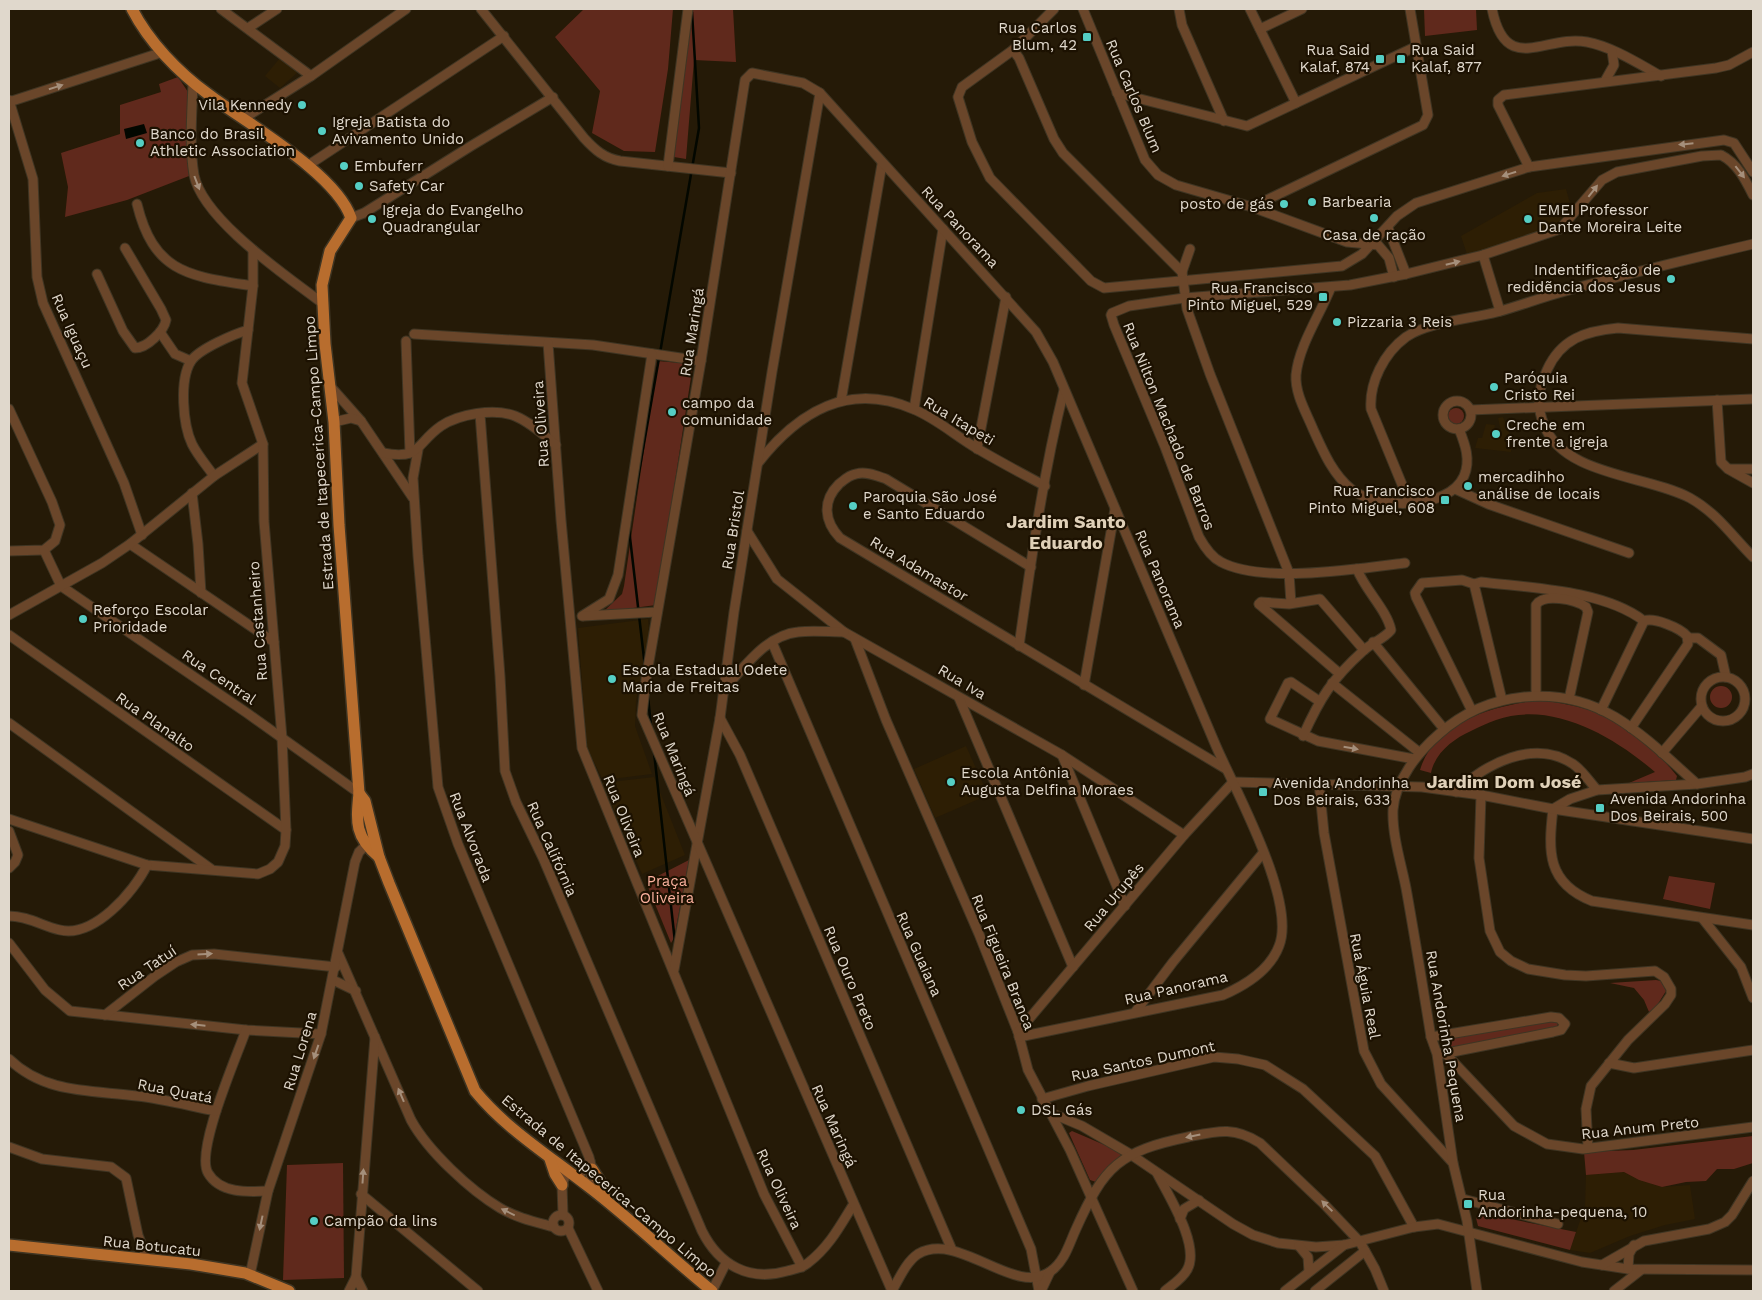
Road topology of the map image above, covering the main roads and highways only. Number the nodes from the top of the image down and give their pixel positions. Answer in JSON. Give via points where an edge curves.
{"nodes":[{"id":1,"x":132,"y":9,"type":"edge"},
{"id":2,"x":359,"y":793,"type":"junction"},
{"id":3,"x":379,"y":857,"type":"junction"},
{"id":4,"x":550,"y":1160,"type":"junction"},
{"id":5,"x":591,"y":1165,"type":"road end"},
{"id":6,"x":562,"y":1188,"type":"road end"},
{"id":7,"x":605,"y":1199,"type":"junction"},
{"id":8,"x":9,"y":1245,"type":"edge"},
{"id":9,"x":289,"y":1291,"type":"edge"},
{"id":10,"x":712,"y":1291,"type":"edge"}],
"edges":[{"from":1,"to":2,"type":"main road","name":"Estrada de Itapecerica-Campo Limpo","via":[[163,52],[193,82],[308,166],[339,196],[351,218],[330,251],[325,266],[322,304],[334,422]]},
{"from":2,"to":3,"type":"main road","name":"Estrada de Itapecerica-Campo Limpo","via":[[365,802]]},
{"from":2,"to":3,"type":"main road","name":"Estrada de Itapecerica-Campo Limpo","via":[[358,827],[364,845]]},
{"from":3,"to":4,"type":"main road","name":"Estrada de Itapecerica-Campo Limpo","via":[[476,1091]]},
{"from":4,"to":6,"type":"main road"},
{"from":4,"to":7,"type":"main road","name":"Estrada de Itapecerica-Campo Limpo"},
{"from":5,"to":7,"type":"main road","via":[[602,1185]]},
{"from":7,"to":10,"type":"main road","name":"Estrada de Itapecerica-Campo Limpo"},
{"from":8,"to":9,"type":"main road","name":"Rua Botucatu","via":[[191,1264],[250,1275]]}]}
